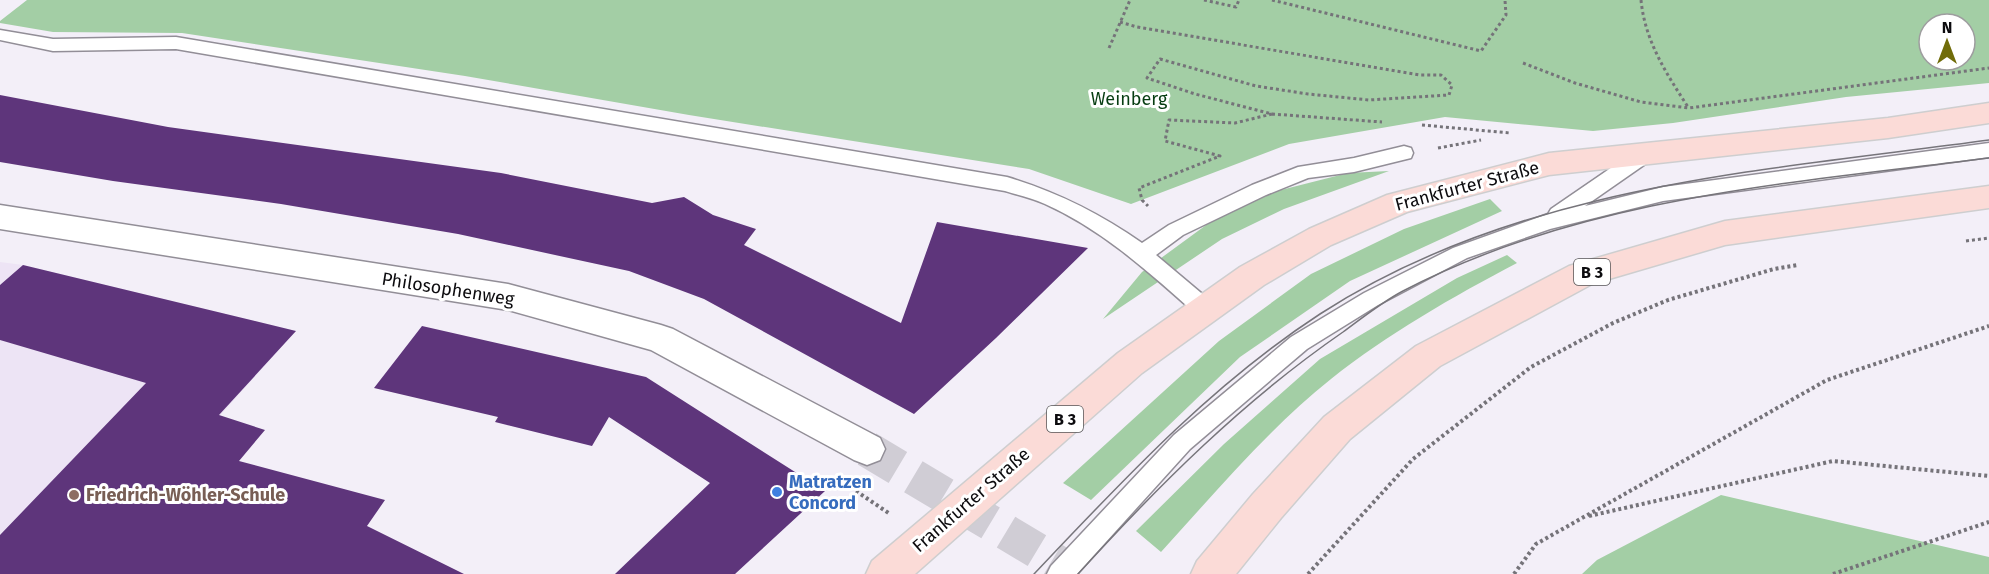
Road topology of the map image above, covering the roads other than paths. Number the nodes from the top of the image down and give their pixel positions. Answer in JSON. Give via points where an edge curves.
{"nodes":[{"id":1,"x":0,"y":35,"type":"edge"},
{"id":2,"x":1989,"y":113,"type":"edge"},
{"id":3,"x":1989,"y":150,"type":"edge"},
{"id":4,"x":1404,"y":153,"type":"road end"},
{"id":5,"x":1647,"y":153,"type":"junction"},
{"id":6,"x":1989,"y":197,"type":"edge"},
{"id":7,"x":0,"y":217,"type":"edge"},
{"id":8,"x":1547,"y":222,"type":"junction"},
{"id":9,"x":1142,"y":254,"type":"junction"},
{"id":10,"x":1205,"y":309,"type":"junction"},
{"id":11,"x":867,"y":449,"type":"tunnel mouth"},
{"id":12,"x":886,"y":574,"type":"edge"},
{"id":13,"x":1060,"y":574,"type":"edge"},
{"id":14,"x":1211,"y":574,"type":"edge"}],
"edges":[{"from":1,"to":9,"type":"lane","via":[[53,45],[176,43],[1007,184],[1052,199]]},
{"from":2,"to":5,"type":"main road","name":"Frankfurter Straße","number":"B 3","via":[[1888,128]]},
{"from":3,"to":8,"type":"lane","via":[[1663,194]]},
{"from":4,"to":9,"type":"lane","via":[[1305,172],[1268,186],[1176,230]]},
{"from":5,"to":8,"type":"lane"},
{"from":5,"to":10,"type":"main road","name":"Frankfurter Straße","number":"B 3","via":[[1549,164],[1398,202],[1320,237],[1252,276]]},
{"from":6,"to":14,"type":"main road","number":"B 3","via":[[1725,233],[1581,275],[1428,356],[1337,428]]},
{"from":7,"to":11,"type":"street","name":"Philosophenweg","via":[[508,297],[661,339]]},
{"from":8,"to":13,"type":"lane","via":[[1460,253],[1371,299],[1299,343],[1182,442]]},
{"from":9,"to":10,"type":"lane"},
{"from":10,"to":12,"type":"main road","name":"Frankfurter Straße","number":"B 3","via":[[1130,363]]}]}
